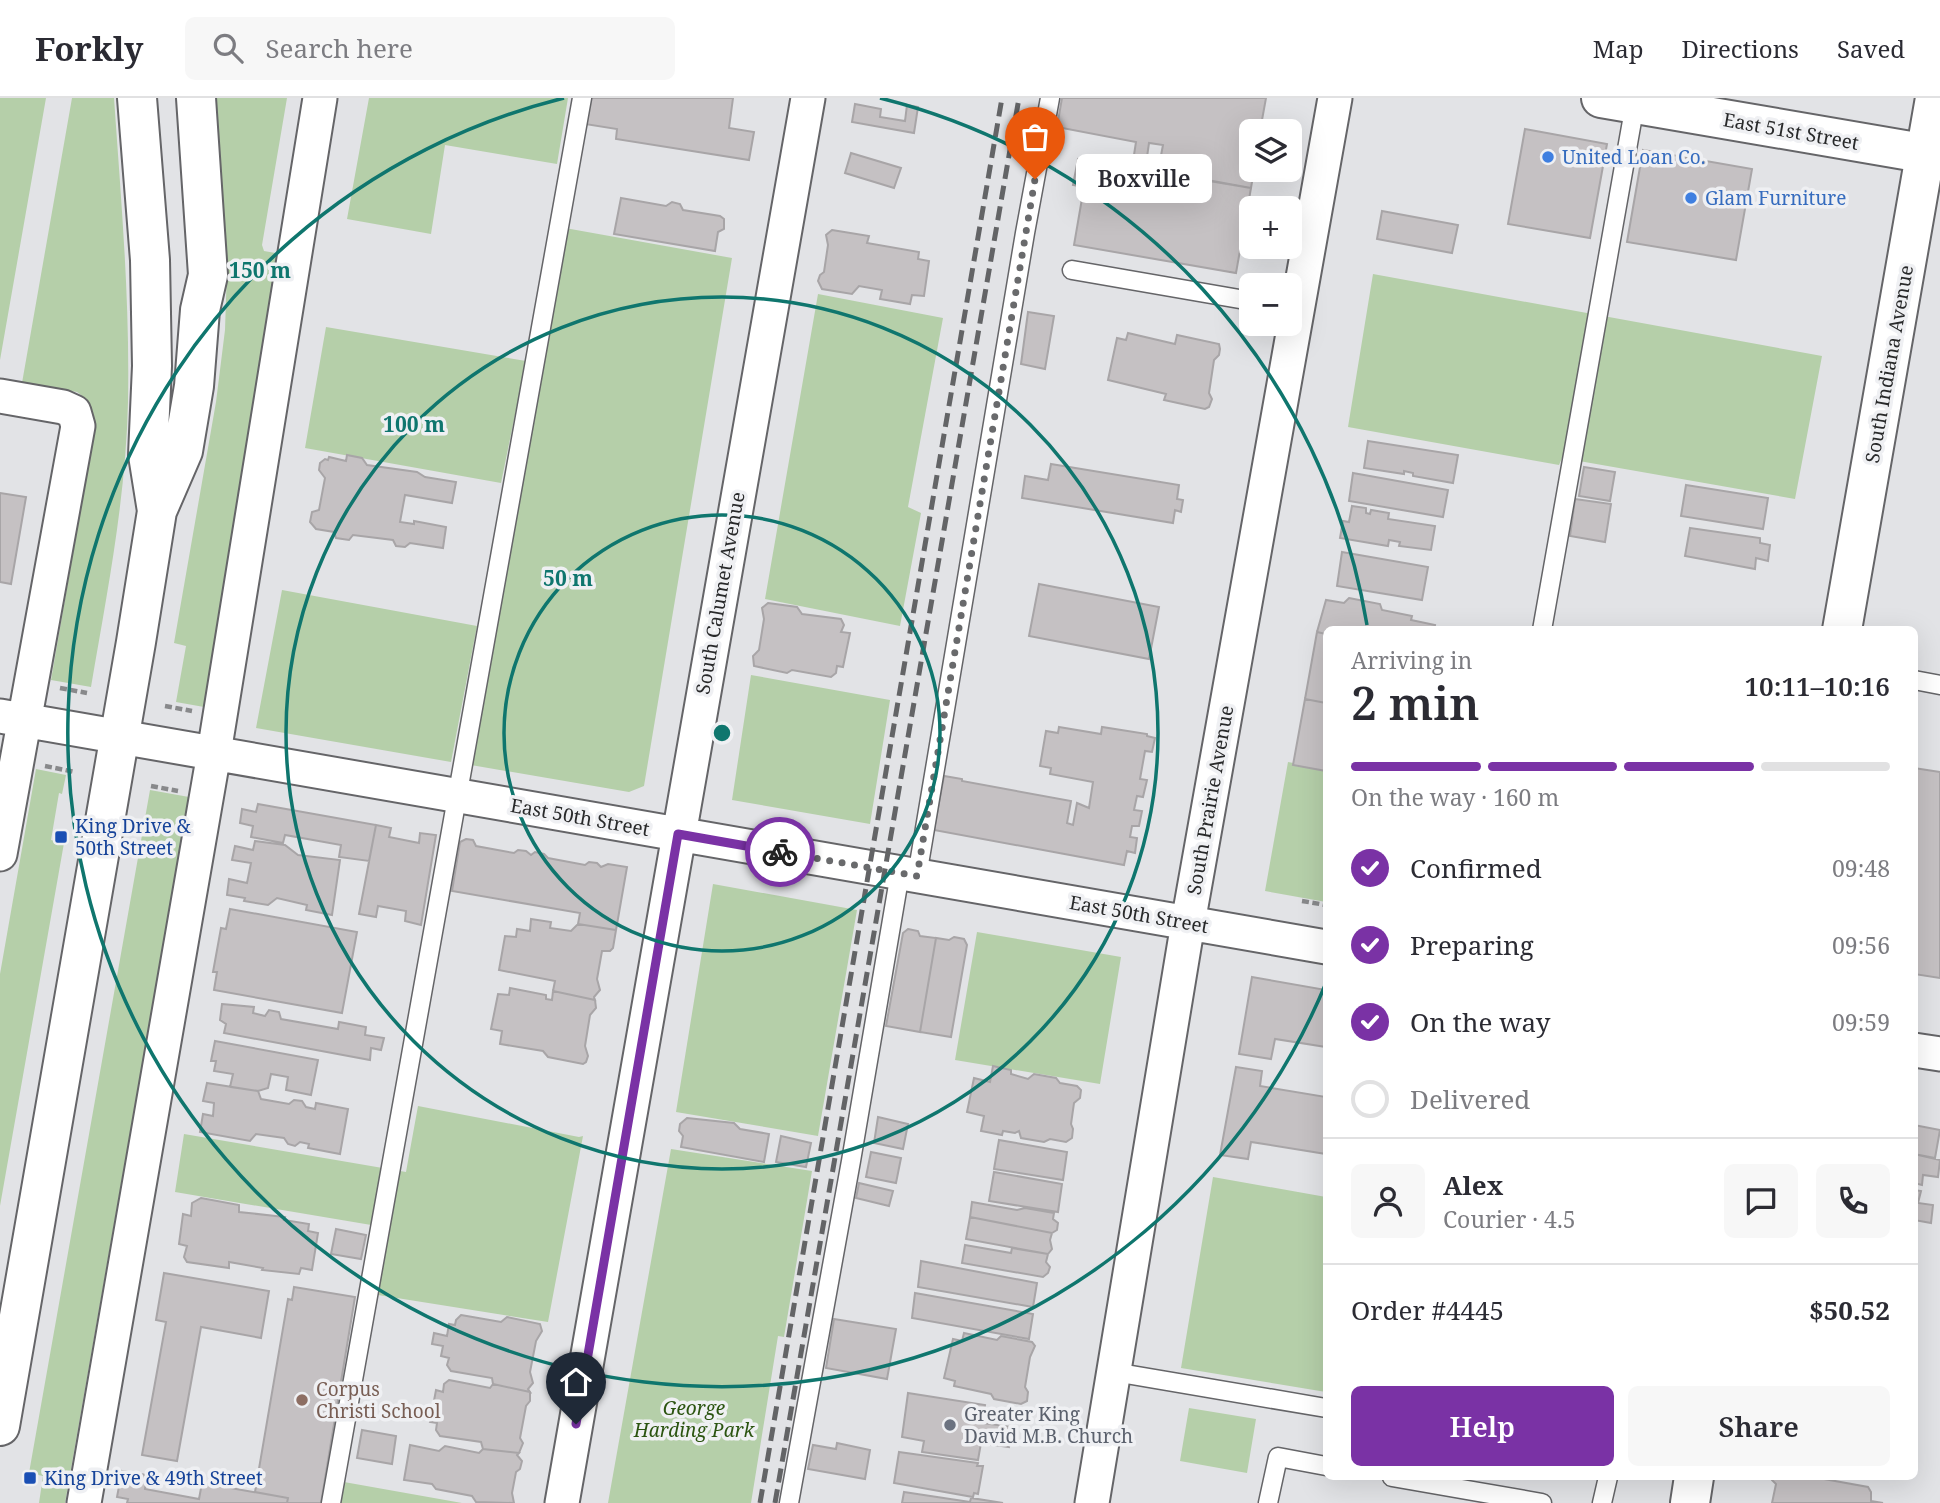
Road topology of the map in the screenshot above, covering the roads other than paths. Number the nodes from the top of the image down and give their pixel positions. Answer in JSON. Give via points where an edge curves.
{"nodes":[{"id":1,"x":137,"y":98,"type":"edge"},
{"id":2,"x":169,"y":98,"type":"edge"},
{"id":3,"x":196,"y":98,"type":"edge"},
{"id":4,"x":320,"y":98,"type":"edge"},
{"id":5,"x":582,"y":98,"type":"edge"},
{"id":6,"x":808,"y":98,"type":"edge"},
{"id":7,"x":1050,"y":98,"type":"edge"},
{"id":8,"x":1335,"y":98,"type":"edge"},
{"id":9,"x":1935,"y":98,"type":"edge"},
{"id":10,"x":1641,"y":102,"type":"edge"},
{"id":11,"x":1933,"y":155,"type":"edge"},
{"id":12,"x":1072,"y":270,"type":"dead end"},
{"id":13,"x":1301,"y":273,"type":"edge"},
{"id":14,"x":1239,"y":298,"type":"edge"},
{"id":15,"x":200,"y":310,"type":"junction"},
{"id":16,"x":1289,"y":336,"type":"edge"},
{"id":17,"x":0,"y":396,"type":"edge"},
{"id":18,"x":157,"y":511,"type":"junction"},
{"id":19,"x":1543,"y":626,"type":"edge"},
{"id":20,"x":1843,"y":626,"type":"edge"},
{"id":21,"x":1918,"y":681,"type":"edge"},
{"id":22,"x":1940,"y":685,"type":"edge"},
{"id":23,"x":12,"y":718,"type":"edge"},
{"id":24,"x":120,"y":737,"type":"junction"},
{"id":25,"x":214,"y":753,"type":"junction"},
{"id":26,"x":457,"y":795,"type":"junction"},
{"id":27,"x":678,"y":834,"type":"junction"},
{"id":28,"x":0,"y":854,"type":"edge"},
{"id":29,"x":909,"y":874,"type":"junction"},
{"id":30,"x":1188,"y":923,"type":"junction"},
{"id":31,"x":1323,"y":946,"type":"edge"},
{"id":32,"x":1918,"y":1051,"type":"edge"},
{"id":33,"x":1940,"y":1054,"type":"edge"},
{"id":34,"x":1114,"y":1372,"type":"junction"},
{"id":35,"x":1323,"y":1407,"type":"edge"},
{"id":36,"x":0,"y":1426,"type":"edge"},
{"id":37,"x":1323,"y":1465,"type":"edge"},
{"id":38,"x":1409,"y":1480,"type":"edge"},
{"id":39,"x":1607,"y":1480,"type":"edge"},
{"id":40,"x":1694,"y":1480,"type":"edge"},
{"id":41,"x":84,"y":1503,"type":"edge"},
{"id":42,"x":331,"y":1503,"type":"edge"},
{"id":43,"x":562,"y":1503,"type":"edge"},
{"id":44,"x":789,"y":1503,"type":"edge"},
{"id":45,"x":1093,"y":1503,"type":"edge"},
{"id":46,"x":1268,"y":1503,"type":"edge"},
{"id":47,"x":1542,"y":1503,"type":"edge"},
{"id":48,"x":1602,"y":1503,"type":"edge"},
{"id":49,"x":1690,"y":1503,"type":"edge"}],
"edges":[{"from":1,"to":18,"type":"street","via":[[149,247],[152,366],[148,455]]},
{"from":2,"to":15,"type":"street","via":[[191,287]]},
{"from":3,"to":15,"type":"street","via":[[208,275]]},
{"from":4,"to":25,"type":"street"},
{"from":5,"to":26,"type":"lane"},
{"from":6,"to":27,"type":"street","name":"South Calumet Avenue"},
{"from":7,"to":29,"type":"lane"},
{"from":8,"to":13,"type":"street","name":"South Prairie Avenue"},
{"from":9,"to":11,"type":"street","name":"South Indiana Avenue"},
{"from":10,"to":11,"type":"street","name":"East 51st Street"},
{"from":10,"to":19,"type":"lane"},
{"from":11,"to":20,"type":"street","name":"South Indiana Avenue"},
{"from":12,"to":14,"type":"lane"},
{"from":15,"to":18,"type":"street","via":[[183,451]]},
{"from":16,"to":30,"type":"street","name":"South Prairie Avenue"},
{"from":17,"to":23,"type":"street","via":[[62,407],[74,412],[78,426]]},
{"from":18,"to":24,"type":"street"},
{"from":21,"to":22,"type":"lane"},
{"from":23,"to":24,"type":"street","name":"East 50th Street"},
{"from":23,"to":28,"type":"street"},
{"from":24,"to":25,"type":"street","name":"East 50th Street"},
{"from":24,"to":36,"type":"street"},
{"from":25,"to":26,"type":"street","name":"East 50th Street"},
{"from":25,"to":41,"type":"street"},
{"from":26,"to":27,"type":"street","name":"East 50th Street"},
{"from":26,"to":42,"type":"lane"},
{"from":27,"to":29,"type":"street","name":"East 50th Street"},
{"from":27,"to":43,"type":"street","name":"South Calumet Avenue"},
{"from":29,"to":30,"type":"street","name":"East 50th Street"},
{"from":29,"to":44,"type":"lane"},
{"from":30,"to":31,"type":"street","name":"East 50th Street"},
{"from":30,"to":34,"type":"street","name":"South Prairie Avenue"},
{"from":32,"to":33,"type":"street"},
{"from":34,"to":35,"type":"lane"},
{"from":34,"to":45,"type":"street","name":"South Prairie Avenue"},
{"from":37,"to":46,"type":"lane","via":[[1278,1457]]},
{"from":38,"to":47,"type":"lane"},
{"from":39,"to":48,"type":"lane"},
{"from":40,"to":49,"type":"street"}]}
